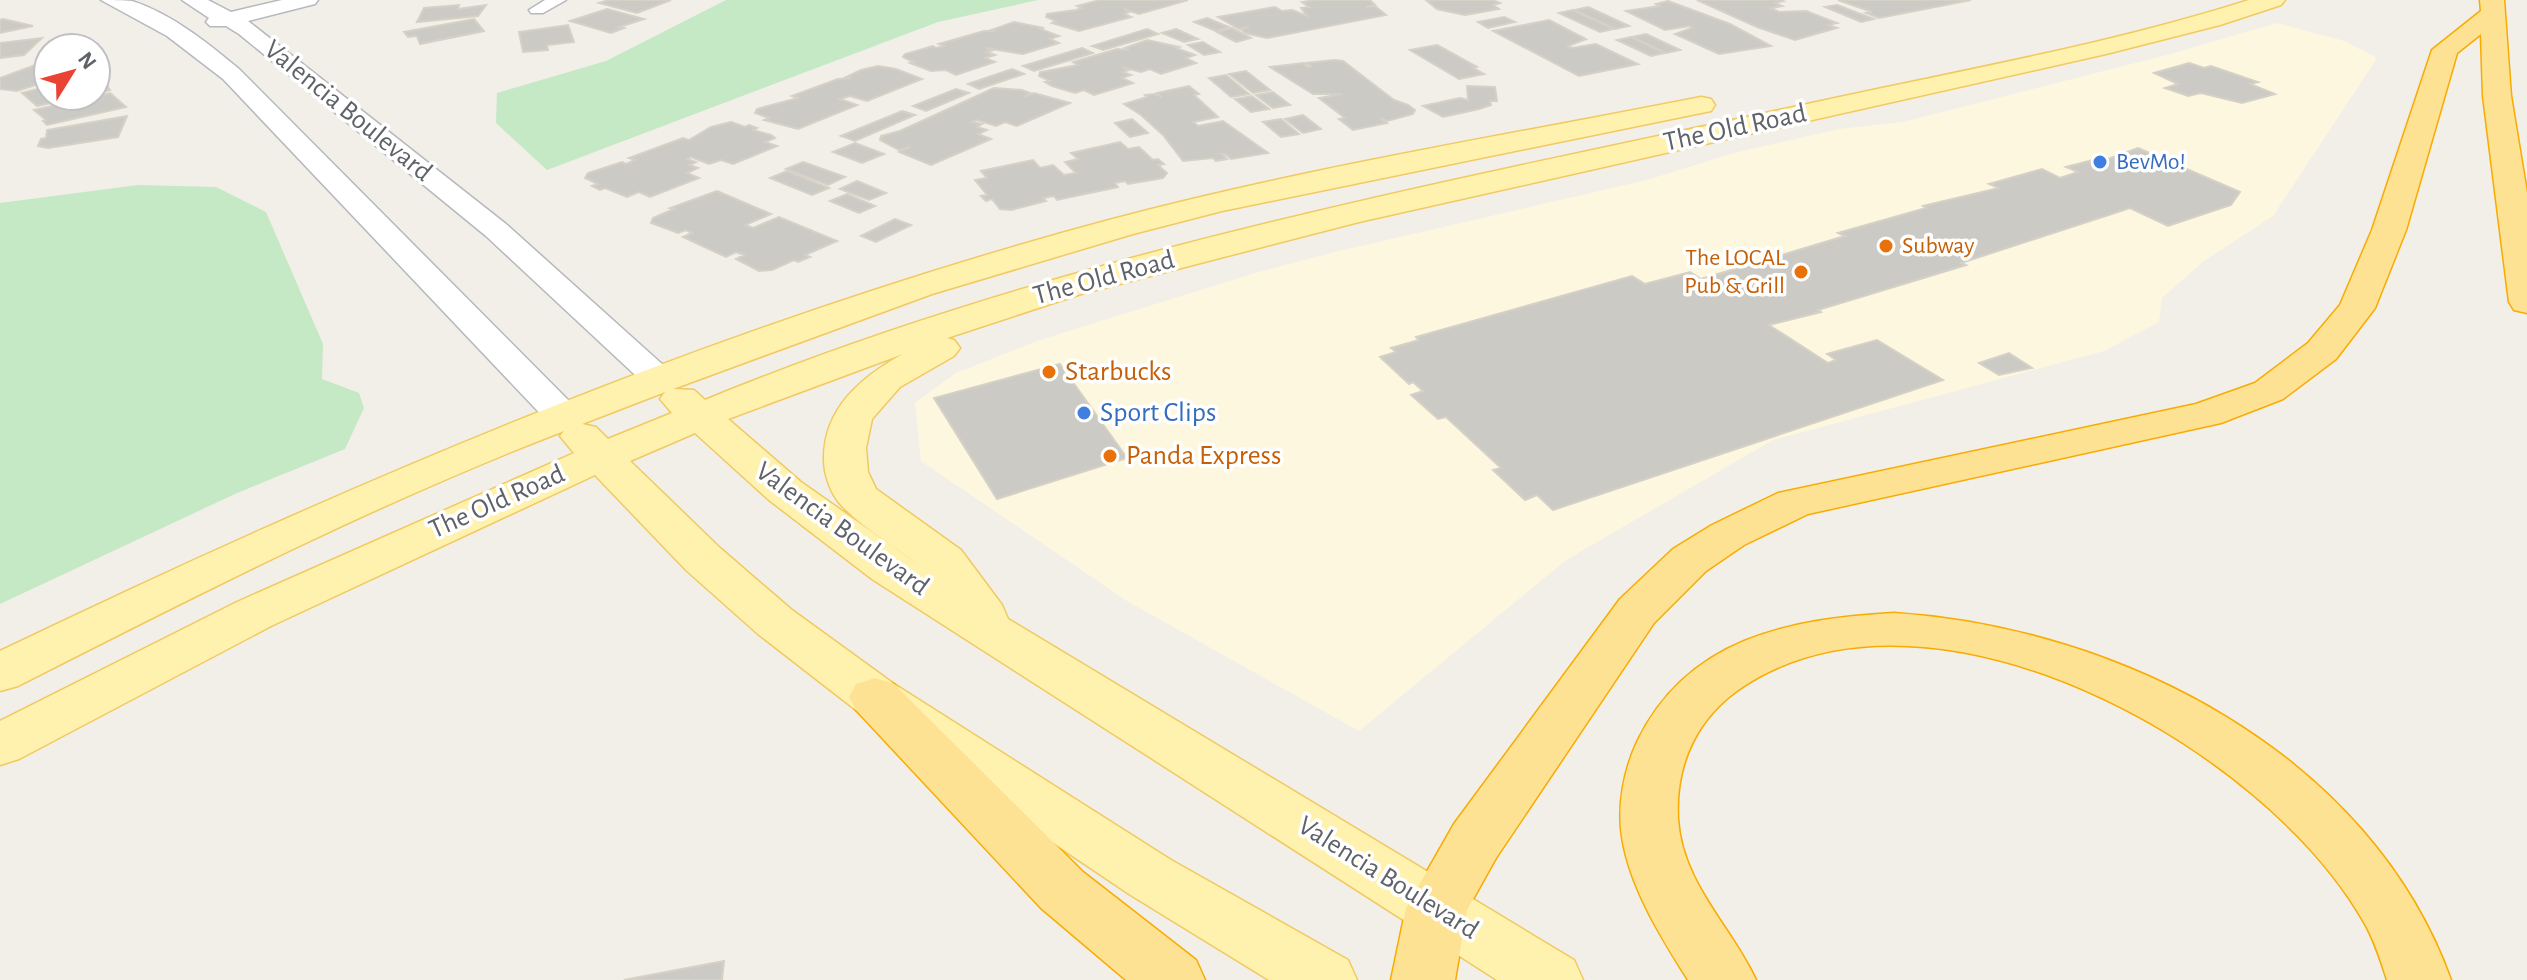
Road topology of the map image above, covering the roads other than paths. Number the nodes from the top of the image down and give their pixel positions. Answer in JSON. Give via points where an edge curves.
{"nodes":[{"id":1,"x":111,"y":0,"type":"edge"},
{"id":2,"x":192,"y":0,"type":"edge"},
{"id":3,"x":308,"y":0,"type":"edge"},
{"id":4,"x":558,"y":0,"type":"edge"},
{"id":5,"x":2190,"y":0,"type":"edge"},
{"id":6,"x":2273,"y":0,"type":"edge"},
{"id":7,"x":2491,"y":8,"type":"edge"},
{"id":8,"x":537,"y":10,"type":"dead end"},
{"id":9,"x":230,"y":19,"type":"junction"},
{"id":10,"x":175,"y":31,"type":"junction"},
{"id":11,"x":2050,"y":33,"type":"dead end"},
{"id":12,"x":1730,"y":99,"type":"dead end"},
{"id":13,"x":1153,"y":266,"type":"junction"},
{"id":14,"x":2527,"y":302,"type":"edge"},
{"id":15,"x":660,"y":380,"type":"junction"},
{"id":16,"x":698,"y":416,"type":"junction"},
{"id":17,"x":564,"y":417,"type":"junction"},
{"id":18,"x":600,"y":456,"type":"junction"},
{"id":19,"x":998,"y":635,"type":"junction"},
{"id":20,"x":0,"y":673,"type":"edge"},
{"id":21,"x":875,"y":697,"type":"junction"},
{"id":22,"x":0,"y":745,"type":"edge"},
{"id":23,"x":1437,"y":908,"type":"junction"},
{"id":24,"x":1173,"y":980,"type":"edge"},
{"id":25,"x":1325,"y":980,"type":"edge"},
{"id":26,"x":1423,"y":980,"type":"edge"},
{"id":27,"x":1551,"y":980,"type":"edge"},
{"id":28,"x":1724,"y":980,"type":"edge"},
{"id":29,"x":2419,"y":980,"type":"edge"}],
"edges":[{"from":1,"to":10,"type":"street","name":"Valencia Boulevard"},
{"from":2,"to":9,"type":"street","name":"Valencia Boulevard"},
{"from":3,"to":9,"type":"street"},
{"from":4,"to":8,"type":"street"},
{"from":5,"to":11,"type":"main road"},
{"from":6,"to":13,"type":"main road","name":"The Old Road","via":[[2166,32],[1356,213]]},
{"from":7,"to":14,"type":"highway","via":[[2497,96]]},
{"from":7,"to":23,"type":"highway","via":[[2445,50],[2384,243],[2357,308],[2322,351],[2269,391],[2207,414],[1794,503],[1701,550],[1660,583],[1637,611],[1475,841]]},
{"from":9,"to":10,"type":"street"},
{"from":9,"to":15,"type":"street","name":"Valencia Boulevard","via":[[507,240]]},
{"from":10,"to":17,"type":"street","name":"Valencia Boulevard","via":[[231,74]]},
{"from":12,"to":15,"type":"main road","name":"The Old Road","via":[[1296,186],[1121,227],[919,286]]},
{"from":13,"to":16,"type":"main road","name":"The Old Road","via":[[990,310]]},
{"from":13,"to":19,"type":"main road","via":[[919,358],[886,379],[852,416],[846,472],[857,496],[944,561]]},
{"from":15,"to":16,"type":"main road","name":"Valencia Boulevard"},
{"from":15,"to":17,"type":"main road","name":"The Old Road"},
{"from":16,"to":18,"type":"main road","name":"The Old Road"},
{"from":16,"to":19,"type":"main road","name":"Valencia Boulevard","via":[[830,528]]},
{"from":17,"to":18,"type":"main road","name":"Valencia Boulevard"},
{"from":17,"to":20,"type":"main road","name":"The Old Road","via":[[334,513]]},
{"from":18,"to":21,"type":"main road","name":"Valencia Boulevard","via":[[703,559],[775,622]]},
{"from":18,"to":22,"type":"main road","name":"The Old Road","via":[[345,570]]},
{"from":19,"to":23,"type":"main road","name":"Valencia Boulevard"},
{"from":21,"to":24,"type":"highway","via":[[1062,890]]},
{"from":21,"to":25,"type":"main road","name":"Valencia Boulevard","via":[[1150,877]]},
{"from":23,"to":26,"type":"highway"},
{"from":23,"to":27,"type":"main road","name":"Valencia Boulevard"},
{"from":28,"to":29,"type":"highway","via":[[1697,943],[1664,879],[1649,818],[1655,757],[1673,721],[1699,691],[1736,664],[1823,633],[1873,629],[1942,633],[2076,665],[2140,691],[2202,727],[2262,770],[2332,834],[2380,892]]}]}
